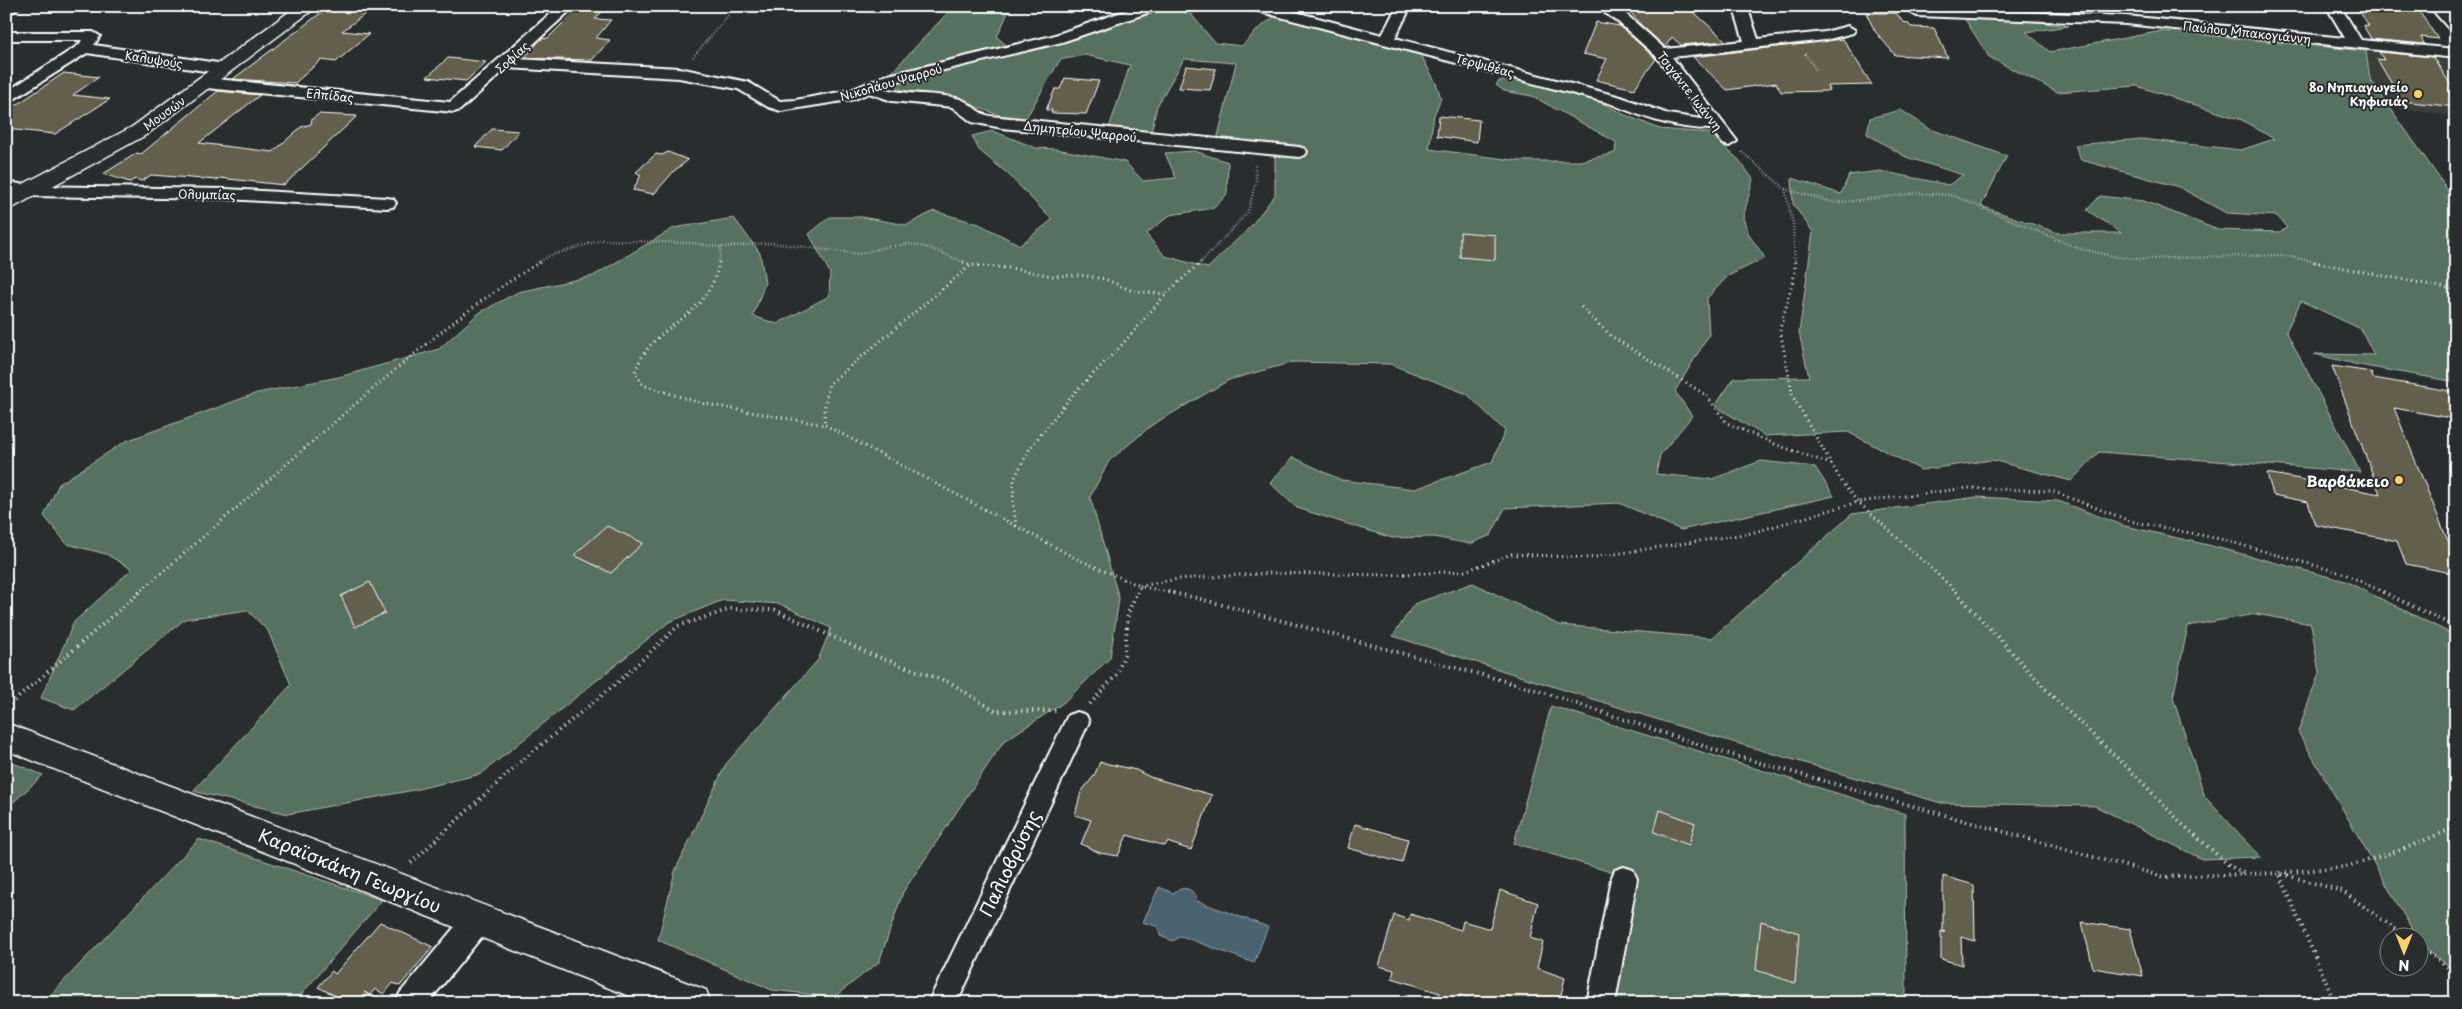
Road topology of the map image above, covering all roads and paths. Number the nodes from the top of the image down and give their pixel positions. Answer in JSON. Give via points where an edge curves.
{"nodes":[{"id":1,"x":14,"y":6,"type":"edge"},
{"id":2,"x":309,"y":6,"type":"edge"},
{"id":3,"x":568,"y":6,"type":"edge"},
{"id":4,"x":736,"y":6,"type":"edge"},
{"id":5,"x":1154,"y":6,"type":"edge"},
{"id":6,"x":1255,"y":6,"type":"edge"},
{"id":7,"x":1404,"y":6,"type":"edge"},
{"id":8,"x":1602,"y":6,"type":"edge"},
{"id":9,"x":1740,"y":6,"type":"edge"},
{"id":10,"x":2333,"y":6,"type":"edge"},
{"id":11,"x":2436,"y":6,"type":"edge"},
{"id":12,"x":1982,"y":10,"type":"edge"},
{"id":13,"x":6,"y":12,"type":"edge"},
{"id":14,"x":1917,"y":12,"type":"dead end"},
{"id":15,"x":2127,"y":13,"type":"edge"},
{"id":16,"x":2456,"y":28,"type":"edge"},
{"id":17,"x":1848,"y":30,"type":"dead end"},
{"id":18,"x":6,"y":36,"type":"edge"},
{"id":19,"x":1387,"y":40,"type":"junction"},
{"id":20,"x":2355,"y":42,"type":"junction"},
{"id":21,"x":1753,"y":44,"type":"junction"},
{"id":22,"x":84,"y":48,"type":"junction"},
{"id":23,"x":1662,"y":54,"type":"junction"},
{"id":24,"x":2456,"y":54,"type":"edge"},
{"id":25,"x":506,"y":63,"type":"junction"},
{"id":26,"x":224,"y":69,"type":"junction"},
{"id":27,"x":680,"y":73,"type":"junction"},
{"id":28,"x":206,"y":83,"type":"junction"},
{"id":29,"x":868,"y":88,"type":"junction"},
{"id":30,"x":6,"y":99,"type":"edge"},
{"id":31,"x":454,"y":107,"type":"joint"},
{"id":32,"x":1715,"y":124,"type":"junction"},
{"id":33,"x":1729,"y":140,"type":"joint"},
{"id":34,"x":1255,"y":147,"type":"junction"},
{"id":35,"x":1299,"y":152,"type":"dead end"},
{"id":36,"x":6,"y":186,"type":"edge"},
{"id":37,"x":1785,"y":188,"type":"junction"},
{"id":38,"x":28,"y":191,"type":"junction"},
{"id":39,"x":6,"y":202,"type":"edge"},
{"id":40,"x":386,"y":203,"type":"dead end"},
{"id":41,"x":721,"y":247,"type":"junction"},
{"id":42,"x":971,"y":265,"type":"junction"},
{"id":43,"x":2456,"y":290,"type":"edge"},
{"id":44,"x":1166,"y":294,"type":"junction"},
{"id":45,"x":1581,"y":308,"type":"dead end"},
{"id":46,"x":825,"y":425,"type":"junction"},
{"id":47,"x":1832,"y":465,"type":"junction"},
{"id":48,"x":1858,"y":502,"type":"junction"},
{"id":49,"x":1016,"y":526,"type":"junction"},
{"id":50,"x":1140,"y":586,"type":"junction"},
{"id":51,"x":2456,"y":628,"type":"edge"},
{"id":52,"x":6,"y":708,"type":"edge"},
{"id":53,"x":1076,"y":722,"type":"junction"},
{"id":54,"x":6,"y":736,"type":"edge"},
{"id":55,"x":2456,"y":827,"type":"edge"},
{"id":56,"x":2278,"y":873,"type":"junction"},
{"id":57,"x":2246,"y":874,"type":"junction"},
{"id":58,"x":1624,"y":878,"type":"dead end"},
{"id":59,"x":388,"y":884,"type":"junction"},
{"id":60,"x":477,"y":921,"type":"junction"},
{"id":61,"x":2391,"y":926,"type":"edge"},
{"id":62,"x":2430,"y":954,"type":"edge"},
{"id":63,"x":2456,"y":973,"type":"edge"},
{"id":64,"x":410,"y":1003,"type":"edge"},
{"id":65,"x":693,"y":1003,"type":"edge"},
{"id":66,"x":942,"y":1003,"type":"edge"},
{"id":67,"x":1601,"y":1003,"type":"edge"},
{"id":68,"x":2335,"y":1003,"type":"edge"}],
"edges":[{"from":1,"to":13,"type":"street"},
{"from":2,"to":26,"type":"street","name":"Μουσών"},
{"from":3,"to":25,"type":"street","name":"Σοφίας"},
{"from":4,"to":27,"type":"path"},
{"from":5,"to":29,"type":"street","name":"Νικολάου Ψαρρού","via":[[1057,39],[889,79]]},
{"from":6,"to":19,"type":"street","name":"Τερψιθέας"},
{"from":7,"to":19,"type":"street"},
{"from":8,"to":23,"type":"street","name":"Τσιγάντε Ιωάννη","via":[[1622,18]]},
{"from":9,"to":21,"type":"street"},
{"from":10,"to":20,"type":"street"},
{"from":11,"to":16,"type":"street"},
{"from":12,"to":14,"type":"street","name":"Παύλου Μπακογιάννη"},
{"from":12,"to":15,"type":"street","name":"Παύλου Μπακογιάννη"},
{"from":15,"to":20,"type":"street","name":"Παύλου Μπακογιάννη"},
{"from":17,"to":21,"type":"street","via":[[1825,36]]},
{"from":18,"to":22,"type":"street","via":[[93,36]]},
{"from":19,"to":32,"type":"street","name":"Τερψιθέας","via":[[1615,100],[1680,123]]},
{"from":20,"to":24,"type":"street","name":"Παύλου Μπακογιάννη"},
{"from":21,"to":23,"type":"street"},
{"from":22,"to":26,"type":"street","name":"Καλυψούς"},
{"from":22,"to":30,"type":"street"},
{"from":23,"to":32,"type":"street","name":"Τσιγάντε Ιωάννη"},
{"from":25,"to":27,"type":"street","name":"Νικολάου Ψαρρού"},
{"from":25,"to":31,"type":"street","name":"Σοφίας"},
{"from":26,"to":28,"type":"street","name":"Μουσών"},
{"from":27,"to":29,"type":"street","name":"Νικολάου Ψαρρού","via":[[743,85],[781,106],[855,94]]},
{"from":28,"to":31,"type":"street","name":"Ελπίδας"},
{"from":28,"to":38,"type":"street","name":"Μουσών","via":[[139,131]]},
{"from":29,"to":34,"type":"street","name":"Δημητρίου Ψαρρού","via":[[892,96],[955,103],[964,106],[977,118],[1002,122]]},
{"from":32,"to":33,"type":"street","name":"Τσιγάντε Ιωάννη"},
{"from":33,"to":37,"type":"path"},
{"from":34,"to":35,"type":"street","name":"Δημητρίου Ψαρρού"},
{"from":34,"to":44,"type":"path","via":[[1256,181],[1248,212],[1215,249]]},
{"from":36,"to":38,"type":"street","name":"Ολυμπίας"},
{"from":37,"to":43,"type":"path","via":[[1836,203],[1918,193],[1952,195],[2078,248],[2117,257],[2281,255]]},
{"from":37,"to":47,"type":"path","via":[[1793,224],[1796,272],[1780,330],[1793,397]]},
{"from":38,"to":39,"type":"street","name":"Μουσών"},
{"from":38,"to":40,"type":"street","name":"Ολυμπίας","via":[[226,194]]},
{"from":41,"to":42,"type":"path","via":[[772,243],[859,254],[910,244],[930,248]]},
{"from":41,"to":46,"type":"path","via":[[718,273],[706,296],[648,346],[637,361],[635,372],[643,386],[700,403]]},
{"from":41,"to":52,"type":"path","via":[[601,240],[549,256],[514,277],[386,378]]},
{"from":42,"to":44,"type":"path","via":[[1053,276],[1080,275],[1105,279],[1132,292]]},
{"from":42,"to":46,"type":"path","via":[[828,384]]},
{"from":44,"to":49,"type":"path","via":[[1074,393],[1030,448],[1014,479]]},
{"from":45,"to":47,"type":"path","via":[[1611,336],[1706,395],[1727,423]]},
{"from":46,"to":49,"type":"path"},
{"from":47,"to":48,"type":"path"},
{"from":48,"to":50,"type":"path","via":[[1751,534],[1589,558],[1512,554],[1466,571],[1387,575],[1272,572],[1178,579]]},
{"from":48,"to":51,"type":"path","via":[[1967,488],[2052,491],[2130,521],[2220,539],[2345,574]]},
{"from":48,"to":57,"type":"path","via":[[1963,598],[2056,700],[2180,822],[2230,866]]},
{"from":49,"to":50,"type":"path","via":[[1077,559]]},
{"from":50,"to":53,"type":"path","via":[[1128,613],[1124,653],[1117,674]]},
{"from":50,"to":57,"type":"path","via":[[1197,598],[1527,687],[1718,751],[2164,877]]},
{"from":53,"to":59,"type":"path","via":[[1057,712],[995,712],[950,683],[870,654],[775,610],[731,609],[678,626],[617,683],[518,764]]},
{"from":53,"to":66,"type":"street","name":"Παλιοβρύσης"},
{"from":54,"to":59,"type":"street","name":"Καραϊσκάκη Γεωργίου"},
{"from":55,"to":56,"type":"path","via":[[2401,850],[2346,867]]},
{"from":56,"to":57,"type":"path"},
{"from":56,"to":61,"type":"path","via":[[2342,891]]},
{"from":56,"to":68,"type":"path"},
{"from":58,"to":67,"type":"street"},
{"from":59,"to":60,"type":"street","name":"Καραϊσκάκη Γεωργίου"},
{"from":60,"to":64,"type":"street"},
{"from":60,"to":65,"type":"street","name":"Καραϊσκάκη Γεωργίου"},
{"from":62,"to":63,"type":"path"}]}
